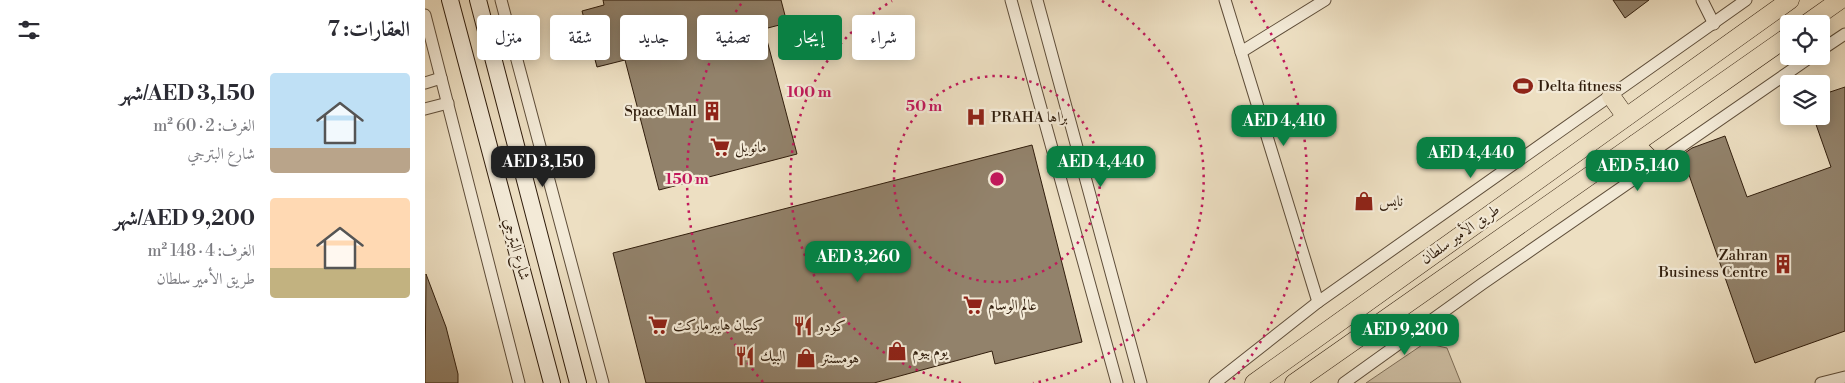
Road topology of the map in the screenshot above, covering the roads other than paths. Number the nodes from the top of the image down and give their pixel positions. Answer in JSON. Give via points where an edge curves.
{"nodes":[{"id":1,"x":450,"y":0,"type":"edge"},
{"id":2,"x":478,"y":0,"type":"edge"},
{"id":3,"x":501,"y":0,"type":"edge"},
{"id":4,"x":1011,"y":0,"type":"edge"},
{"id":5,"x":1037,"y":0,"type":"edge"},
{"id":6,"x":1225,"y":0,"type":"edge"},
{"id":7,"x":1325,"y":0,"type":"edge"},
{"id":8,"x":1702,"y":0,"type":"edge"},
{"id":9,"x":1746,"y":0,"type":"edge"},
{"id":10,"x":1790,"y":0,"type":"edge"},
{"id":11,"x":1840,"y":0,"type":"edge"},
{"id":12,"x":425,"y":15,"type":"edge"},
{"id":13,"x":1819,"y":15,"type":"edge"},
{"id":14,"x":1714,"y":24,"type":"junction"},
{"id":15,"x":1845,"y":34,"type":"edge"},
{"id":16,"x":1780,"y":42,"type":"edge"},
{"id":17,"x":1830,"y":44,"type":"edge"},
{"id":18,"x":1241,"y":52,"type":"junction"},
{"id":19,"x":1799,"y":65,"type":"edge"},
{"id":20,"x":441,"y":78,"type":"junction"},
{"id":21,"x":425,"y":83,"type":"edge"},
{"id":22,"x":1611,"y":96,"type":"junction"},
{"id":23,"x":448,"y":103,"type":"junction"},
{"id":24,"x":425,"y":109,"type":"edge"},
{"id":25,"x":1625,"y":117,"type":"junction"},
{"id":26,"x":1635,"y":144,"type":"junction"},
{"id":27,"x":1655,"y":164,"type":"junction"},
{"id":28,"x":545,"y":166,"type":"junction"},
{"id":29,"x":523,"y":173,"type":"junction"},
{"id":30,"x":1367,"y":300,"type":"junction"},
{"id":31,"x":1318,"y":302,"type":"junction"},
{"id":32,"x":1383,"y":321,"type":"junction"},
{"id":33,"x":1845,"y":376,"type":"edge"},
{"id":34,"x":519,"y":383,"type":"edge"},
{"id":35,"x":553,"y":383,"type":"edge"},
{"id":36,"x":578,"y":383,"type":"edge"},
{"id":37,"x":603,"y":383,"type":"edge"},
{"id":38,"x":1117,"y":383,"type":"edge"},
{"id":39,"x":1141,"y":383,"type":"edge"},
{"id":40,"x":1215,"y":383,"type":"edge"},
{"id":41,"x":1254,"y":383,"type":"edge"},
{"id":42,"x":1294,"y":383,"type":"edge"},
{"id":43,"x":1344,"y":383,"type":"edge"},
{"id":44,"x":1821,"y":383,"type":"edge"}],
"edges":[{"from":1,"to":35,"type":"main road","name":"شارع البترجي"},
{"from":2,"to":29,"type":"main road","name":"شارع البترجي"},
{"from":3,"to":28,"type":"street"},
{"from":4,"to":38,"type":"street"},
{"from":5,"to":39,"type":"street"},
{"from":6,"to":18,"type":"street"},
{"from":7,"to":18,"type":"street"},
{"from":8,"to":14,"type":"street"},
{"from":9,"to":14,"type":"street"},
{"from":10,"to":25,"type":"main road","name":"طريق الأمير سلطان"},
{"from":11,"to":13,"type":"main road"},
{"from":12,"to":20,"type":"street","name":"شارع البترجي"},
{"from":14,"to":22,"type":"street"},
{"from":15,"to":17,"type":"street"},
{"from":16,"to":26,"type":"main road","name":"طريق الأمير سلطان"},
{"from":18,"to":31,"type":"street"},
{"from":19,"to":27,"type":"street"},
{"from":20,"to":21,"type":"street"},
{"from":20,"to":23,"type":"street","name":"شارع البترجي"},
{"from":22,"to":25,"type":"main road"},
{"from":22,"to":31,"type":"street"},
{"from":23,"to":24,"type":"street"},
{"from":23,"to":34,"type":"street","name":"شارع البترجي"},
{"from":25,"to":30,"type":"main road","name":"طريق الأمير سلطان"},
{"from":26,"to":27,"type":"main road"},
{"from":26,"to":32,"type":"main road","name":"طريق الأمير سلطان"},
{"from":27,"to":43,"type":"street"},
{"from":28,"to":29,"type":"street"},
{"from":28,"to":37,"type":"street"},
{"from":29,"to":36,"type":"main road","name":"شارع البترجي"},
{"from":30,"to":32,"type":"main road"},
{"from":30,"to":41,"type":"main road","name":"طريق الأمير سلطان"},
{"from":31,"to":40,"type":"street"},
{"from":32,"to":42,"type":"main road","name":"طريق الأمير سلطان"},
{"from":33,"to":44,"type":"street"}]}
